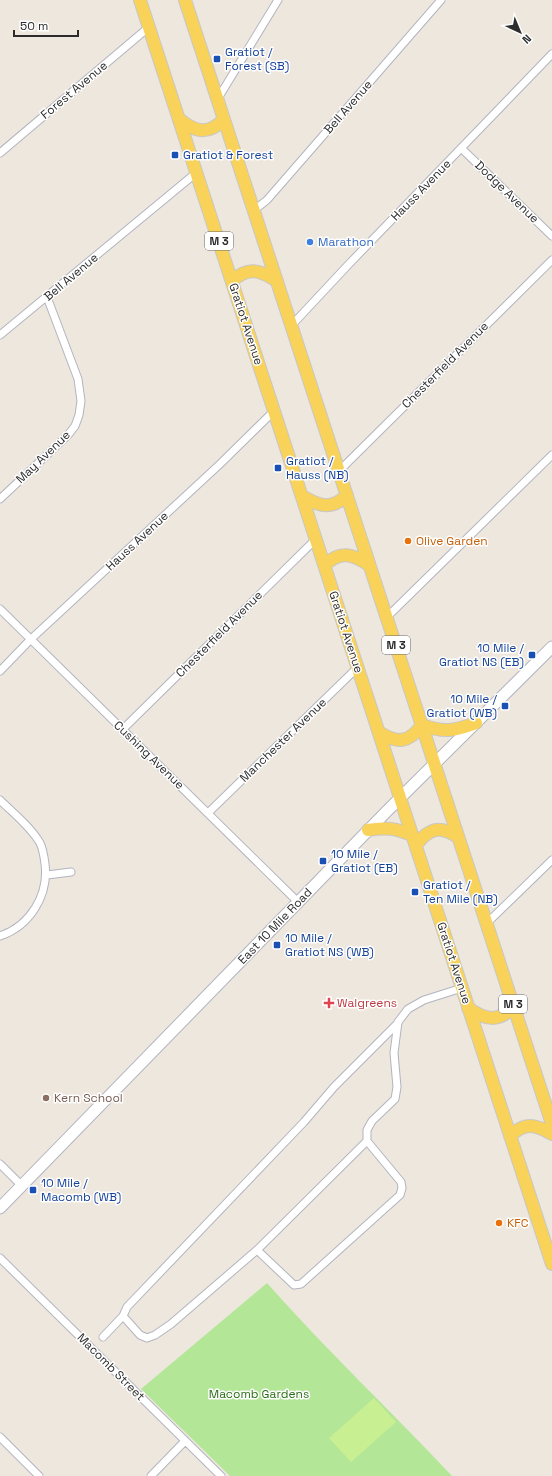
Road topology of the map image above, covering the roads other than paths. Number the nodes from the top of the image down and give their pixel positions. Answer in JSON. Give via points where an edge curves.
{"nodes":[{"id":1,"x":140,"y":0,"type":"edge"},
{"id":2,"x":185,"y":0,"type":"edge"},
{"id":3,"x":278,"y":0,"type":"edge"},
{"id":4,"x":441,"y":0,"type":"edge"},
{"id":5,"x":149,"y":27,"type":"junction"},
{"id":6,"x":552,"y":54,"type":"edge"},
{"id":7,"x":217,"y":100,"type":"junction"},
{"id":8,"x":179,"y":119,"type":"junction"},
{"id":9,"x":224,"y":119,"type":"junction"},
{"id":10,"x":462,"y":148,"type":"junction"},
{"id":11,"x":0,"y":153,"type":"edge"},
{"id":12,"x":196,"y":173,"type":"junction"},
{"id":13,"x":253,"y":211,"type":"junction"},
{"id":14,"x":552,"y":236,"type":"edge"},
{"id":15,"x":552,"y":260,"type":"edge"},
{"id":16,"x":232,"y":281,"type":"junction"},
{"id":17,"x":277,"y":281,"type":"junction"},
{"id":18,"x":47,"y":297,"type":"junction"},
{"id":19,"x":291,"y":326,"type":"junction"},
{"id":20,"x":0,"y":335,"type":"edge"},
{"id":21,"x":274,"y":411,"type":"junction"},
{"id":22,"x":552,"y":455,"type":"edge"},
{"id":23,"x":339,"y":471,"type":"junction"},
{"id":24,"x":347,"y":495,"type":"junction"},
{"id":25,"x":302,"y":496,"type":"junction"},
{"id":26,"x":0,"y":499,"type":"edge"},
{"id":27,"x":316,"y":539,"type":"junction"},
{"id":28,"x":325,"y":565,"type":"junction"},
{"id":29,"x":369,"y":565,"type":"junction"},
{"id":30,"x":0,"y":609,"type":"edge"},
{"id":31,"x":387,"y":617,"type":"junction"},
{"id":32,"x":30,"y":640,"type":"junction"},
{"id":33,"x":552,"y":647,"type":"edge"},
{"id":34,"x":358,"y":666,"type":"junction"},
{"id":35,"x":0,"y":670,"type":"edge"},
{"id":36,"x":476,"y":723,"type":"junction"},
{"id":37,"x":422,"y":725,"type":"junction"},
{"id":38,"x":123,"y":730,"type":"junction"},
{"id":39,"x":379,"y":732,"type":"junction"},
{"id":40,"x":434,"y":763,"type":"junction"},
{"id":41,"x":401,"y":797,"type":"junction"},
{"id":42,"x":0,"y":800,"type":"edge"},
{"id":43,"x":208,"y":813,"type":"junction"},
{"id":44,"x":368,"y":830,"type":"junction"},
{"id":45,"x":458,"y":837,"type":"junction"},
{"id":46,"x":414,"y":841,"type":"junction"},
{"id":47,"x":552,"y":860,"type":"edge"},
{"id":48,"x":72,"y":872,"type":"dead end"},
{"id":49,"x":47,"y":875,"type":"junction"},
{"id":50,"x":298,"y":902,"type":"junction"},
{"id":51,"x":486,"y":923,"type":"junction"},
{"id":52,"x":0,"y":936,"type":"edge"},
{"id":53,"x":462,"y":988,"type":"junction"},
{"id":54,"x":514,"y":1006,"type":"junction"},
{"id":55,"x":468,"y":1008,"type":"junction"},
{"id":56,"x":398,"y":1022,"type":"junction"},
{"id":57,"x":552,"y":1124,"type":"edge"},
{"id":58,"x":552,"y":1134,"type":"edge"},
{"id":59,"x":510,"y":1136,"type":"junction"},
{"id":60,"x":367,"y":1141,"type":"junction"},
{"id":61,"x":0,"y":1164,"type":"edge"},
{"id":62,"x":22,"y":1186,"type":"junction"},
{"id":63,"x":0,"y":1208,"type":"edge"},
{"id":64,"x":256,"y":1250,"type":"junction"},
{"id":65,"x":0,"y":1258,"type":"edge"},
{"id":66,"x":552,"y":1264,"type":"edge"},
{"id":67,"x":123,"y":1316,"type":"junction"},
{"id":68,"x":103,"y":1337,"type":"dead end"},
{"id":69,"x":0,"y":1437,"type":"edge"},
{"id":70,"x":185,"y":1441,"type":"junction"},
{"id":71,"x":39,"y":1476,"type":"edge"},
{"id":72,"x":150,"y":1476,"type":"edge"},
{"id":73,"x":221,"y":1476,"type":"edge"}],
"edges":[{"from":1,"to":5,"type":"main road","name":"Gratiot Avenue","number":"M 3"},
{"from":2,"to":7,"type":"main road","number":"M 3"},
{"from":3,"to":7,"type":"street"},
{"from":4,"to":13,"type":"street","name":"Bell Avenue","via":[[267,200]]},
{"from":5,"to":8,"type":"main road","name":"Gratiot Avenue","number":"M 3"},
{"from":5,"to":11,"type":"street","name":"Forest Avenue"},
{"from":6,"to":10,"type":"street","name":"Hauss Avenue"},
{"from":7,"to":9,"type":"main road","number":"M 3"},
{"from":8,"to":9,"type":"main road","via":[[194,129],[204,130],[215,127]]},
{"from":8,"to":12,"type":"main road","name":"Gratiot Avenue","number":"M 3"},
{"from":9,"to":13,"type":"main road","number":"M 3"},
{"from":10,"to":14,"type":"street","name":"Dodge Avenue"},
{"from":10,"to":19,"type":"street","name":"Hauss Avenue"},
{"from":12,"to":16,"type":"main road","name":"Gratiot Avenue","number":"M 3"},
{"from":12,"to":18,"type":"street","name":"Bell Avenue"},
{"from":13,"to":17,"type":"main road","number":"M 3"},
{"from":15,"to":23,"type":"street","name":"Chesterfield Avenue"},
{"from":16,"to":17,"type":"main road","via":[[242,273],[252,271],[263,273]]},
{"from":16,"to":21,"type":"main road","name":"Gratiot Avenue","number":"M 3"},
{"from":17,"to":19,"type":"main road","number":"M 3"},
{"from":18,"to":20,"type":"street","name":"Bell Avenue"},
{"from":18,"to":26,"type":"street","name":"May Avenue","via":[[78,379],[81,401],[79,415],[68,435]]},
{"from":19,"to":23,"type":"main road","number":"M 3"},
{"from":21,"to":25,"type":"main road","name":"Gratiot Avenue","number":"M 3"},
{"from":21,"to":32,"type":"street","name":"Hauss Avenue"},
{"from":22,"to":31,"type":"street"},
{"from":23,"to":24,"type":"main road","number":"M 3"},
{"from":24,"to":25,"type":"main road","via":[[330,506]]},
{"from":24,"to":29,"type":"main road","number":"M 3"},
{"from":25,"to":27,"type":"main road","name":"Gratiot Avenue","number":"M 3"},
{"from":27,"to":28,"type":"main road","name":"Gratiot Avenue","number":"M 3"},
{"from":27,"to":38,"type":"street","name":"Chesterfield Avenue"},
{"from":28,"to":29,"type":"main road","via":[[334,557],[344,555],[355,557]]},
{"from":28,"to":34,"type":"main road","name":"Gratiot Avenue","number":"M 3"},
{"from":29,"to":31,"type":"main road","number":"M 3"},
{"from":30,"to":32,"type":"street","name":"Cushing Avenue"},
{"from":31,"to":37,"type":"main road","number":"M 3"},
{"from":32,"to":35,"type":"street","name":"Hauss Avenue"},
{"from":32,"to":38,"type":"street","name":"Cushing Avenue"},
{"from":33,"to":36,"type":"main road","name":"East 10 Mile Road"},
{"from":34,"to":39,"type":"main road","name":"Gratiot Avenue","number":"M 3"},
{"from":34,"to":43,"type":"street","name":"Manchester Avenue"},
{"from":36,"to":37,"type":"main road","via":[[450,731]]},
{"from":36,"to":40,"type":"main road","name":"East 10 Mile Road"},
{"from":37,"to":39,"type":"main road","via":[[413,735],[402,740],[388,738]]},
{"from":37,"to":40,"type":"main road","number":"M 3"},
{"from":38,"to":43,"type":"street","name":"Cushing Avenue"},
{"from":39,"to":41,"type":"main road","name":"Gratiot Avenue","number":"M 3"},
{"from":40,"to":41,"type":"main road","name":"East 10 Mile Road"},
{"from":40,"to":45,"type":"main road","number":"M 3"},
{"from":41,"to":44,"type":"main road","name":"East 10 Mile Road"},
{"from":41,"to":46,"type":"main road","name":"Gratiot Avenue","number":"M 3"},
{"from":42,"to":49,"type":"street","via":[[34,834],[44,855]]},
{"from":43,"to":50,"type":"street","name":"Cushing Avenue"},
{"from":44,"to":46,"type":"main road","via":[[392,828],[403,831]]},
{"from":44,"to":50,"type":"main road","name":"East 10 Mile Road"},
{"from":45,"to":46,"type":"main road","via":[[445,830],[435,830]]},
{"from":45,"to":51,"type":"main road","number":"M 3"},
{"from":46,"to":53,"type":"main road","name":"Gratiot Avenue","number":"M 3"},
{"from":47,"to":51,"type":"street"},
{"from":48,"to":49,"type":"street"},
{"from":49,"to":52,"type":"street","via":[[42,897],[34,910],[22,924]]},
{"from":50,"to":62,"type":"main road","name":"East 10 Mile Road"},
{"from":51,"to":54,"type":"main road","number":"M 3"},
{"from":53,"to":55,"type":"main road","name":"Gratiot Avenue","number":"M 3"},
{"from":53,"to":56,"type":"street","via":[[424,1000],[408,1009]]},
{"from":54,"to":55,"type":"main road","via":[[504,1015],[494,1018],[481,1016]]},
{"from":54,"to":57,"type":"main road","number":"M 3"},
{"from":55,"to":59,"type":"main road","name":"Gratiot Avenue","number":"M 3"},
{"from":56,"to":60,"type":"street","via":[[394,1052],[397,1087],[395,1099],[372,1121],[367,1130]]},
{"from":56,"to":67,"type":"street","via":[[127,1308]]},
{"from":58,"to":59,"type":"main road","via":[[538,1127],[527,1126],[521,1127]]},
{"from":59,"to":66,"type":"main road","name":"Gratiot Avenue","number":"M 3"},
{"from":60,"to":64,"type":"street"},
{"from":60,"to":64,"type":"street","via":[[401,1182],[400,1195],[300,1284],[294,1285]]},
{"from":61,"to":62,"type":"street"},
{"from":62,"to":63,"type":"main road","name":"East 10 Mile Road"},
{"from":64,"to":67,"type":"street","via":[[155,1336],[147,1338],[140,1335]]},
{"from":65,"to":70,"type":"street","name":"Macomb Street"},
{"from":67,"to":68,"type":"street"},
{"from":69,"to":71,"type":"street"},
{"from":70,"to":72,"type":"street"},
{"from":70,"to":73,"type":"street","name":"Macomb Street"}]}
